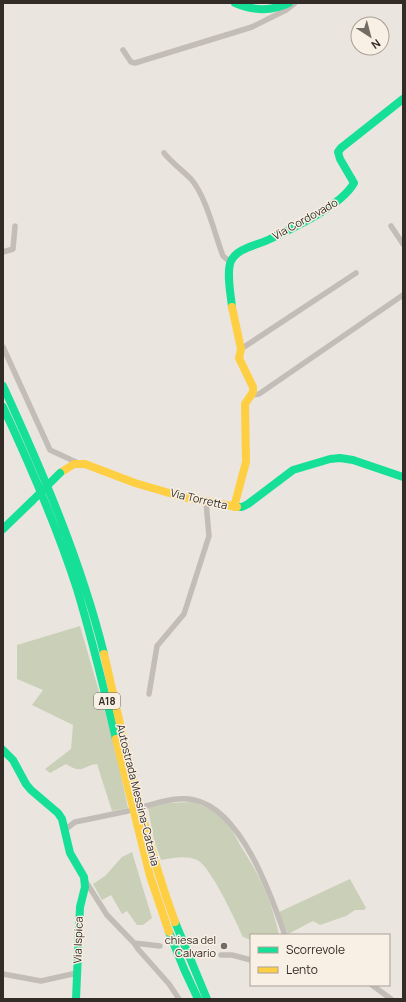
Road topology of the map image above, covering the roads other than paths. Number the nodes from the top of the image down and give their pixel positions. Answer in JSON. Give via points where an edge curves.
{"nodes":[{"id":1,"x":234,"y":3,"type":"edge"},
{"id":2,"x":289,"y":3,"type":"edge"},
{"id":3,"x":295,"y":3,"type":"edge"},
{"id":4,"x":123,"y":50,"type":"dead end"},
{"id":5,"x":403,"y":99,"type":"edge"},
{"id":6,"x":164,"y":153,"type":"dead end"},
{"id":7,"x":15,"y":226,"type":"dead end"},
{"id":8,"x":391,"y":226,"type":"dead end"},
{"id":9,"x":402,"y":240,"type":"edge"},
{"id":10,"x":3,"y":252,"type":"edge"},
{"id":11,"x":230,"y":262,"type":"junction"},
{"id":12,"x":356,"y":273,"type":"dead end"},
{"id":13,"x":403,"y":295,"type":"edge"},
{"id":14,"x":3,"y":347,"type":"edge"},
{"id":15,"x":241,"y":349,"type":"junction"},
{"id":16,"x":3,"y":386,"type":"edge"},
{"id":17,"x":251,"y":394,"type":"junction"},
{"id":18,"x":3,"y":407,"type":"edge"},
{"id":19,"x":78,"y":463,"type":"junction"},
{"id":20,"x":403,"y":477,"type":"edge"},
{"id":21,"x":206,"y":502,"type":"junction"},
{"id":22,"x":234,"y":507,"type":"junction"},
{"id":23,"x":3,"y":529,"type":"edge"},
{"id":24,"x":149,"y":694,"type":"dead end"},
{"id":25,"x":3,"y":750,"type":"edge"},
{"id":26,"x":146,"y":806,"type":"dead end"},
{"id":27,"x":128,"y":811,"type":"dead end"},
{"id":28,"x":62,"y":819,"type":"junction"},
{"id":29,"x":75,"y":822,"type":"junction"},
{"id":30,"x":66,"y":829,"type":"junction"},
{"id":31,"x":85,"y":881,"type":"junction"},
{"id":32,"x":285,"y":934,"type":"edge"},
{"id":33,"x":134,"y":943,"type":"junction"},
{"id":34,"x":160,"y":946,"type":"dead end"},
{"id":35,"x":221,"y":955,"type":"dead end"},
{"id":36,"x":250,"y":960,"type":"edge"},
{"id":37,"x":77,"y":973,"type":"junction"},
{"id":38,"x":3,"y":974,"type":"edge"},
{"id":39,"x":373,"y":986,"type":"edge"},
{"id":40,"x":76,"y":999,"type":"edge"},
{"id":41,"x":179,"y":999,"type":"edge"},
{"id":42,"x":198,"y":999,"type":"edge"},
{"id":43,"x":207,"y":999,"type":"edge"},
{"id":44,"x":391,"y":999,"type":"edge"}],
"edges":[{"from":1,"to":2,"type":"main road","via":[[265,10]]},
{"from":3,"to":4,"type":"street","via":[[252,27],[135,63],[130,62]]},
{"from":5,"to":11,"type":"main road","name":"Via Cordovado","via":[[338,152],[354,183],[350,191],[331,206],[240,253]]},
{"from":6,"to":11,"type":"street","via":[[199,191],[223,256]]},
{"from":7,"to":10,"type":"street","via":[[12,249]]},
{"from":8,"to":9,"type":"street"},
{"from":11,"to":15,"type":"main road","via":[[233,314]]},
{"from":12,"to":15,"type":"street"},
{"from":13,"to":17,"type":"street","via":[[259,394]]},
{"from":14,"to":19,"type":"street","name":"Via Torretta","via":[[50,450]]},
{"from":15,"to":17,"type":"main road","via":[[239,358],[253,387]]},
{"from":16,"to":43,"type":"main road","name":"Autostrada Messina-Catania","number":"A18","via":[[56,506],[84,583],[158,874],[184,947]]},
{"from":17,"to":22,"type":"main road","via":[[245,404],[246,462]]},
{"from":18,"to":42,"type":"main road","name":"Autostrada Messina-Catania","number":"A18","via":[[40,490],[72,573],[100,672],[150,877],[171,938]]},
{"from":19,"to":21,"type":"main road","name":"Via Torretta","via":[[135,483]]},
{"from":19,"to":23,"type":"main road","bridge":true,"via":[[60,473]]},
{"from":20,"to":22,"type":"main road","name":"Via Torretta","via":[[353,460],[330,459],[293,470],[248,504]]},
{"from":21,"to":22,"type":"main road","name":"Via Torretta"},
{"from":21,"to":24,"type":"street","via":[[209,536],[184,614],[157,646]]},
{"from":25,"to":28,"type":"main road","via":[[13,760],[31,790]]},
{"from":26,"to":32,"type":"street","via":[[188,799],[216,809],[226,818],[258,868]]},
{"from":27,"to":29,"type":"street"},
{"from":28,"to":29,"type":"street"},
{"from":28,"to":30,"type":"main road"},
{"from":29,"to":30,"type":"street"},
{"from":30,"to":31,"type":"main road","via":[[70,853]]},
{"from":31,"to":33,"type":"street","via":[[107,915]]},
{"from":31,"to":37,"type":"main road","name":"Via Ispica","via":[[80,907]]},
{"from":33,"to":34,"type":"street"},
{"from":33,"to":41,"type":"street"},
{"from":35,"to":36,"type":"street"},
{"from":37,"to":38,"type":"street","via":[[41,981]]},
{"from":37,"to":40,"type":"main road","name":"Via Ispica"},
{"from":39,"to":44,"type":"street"}]}
